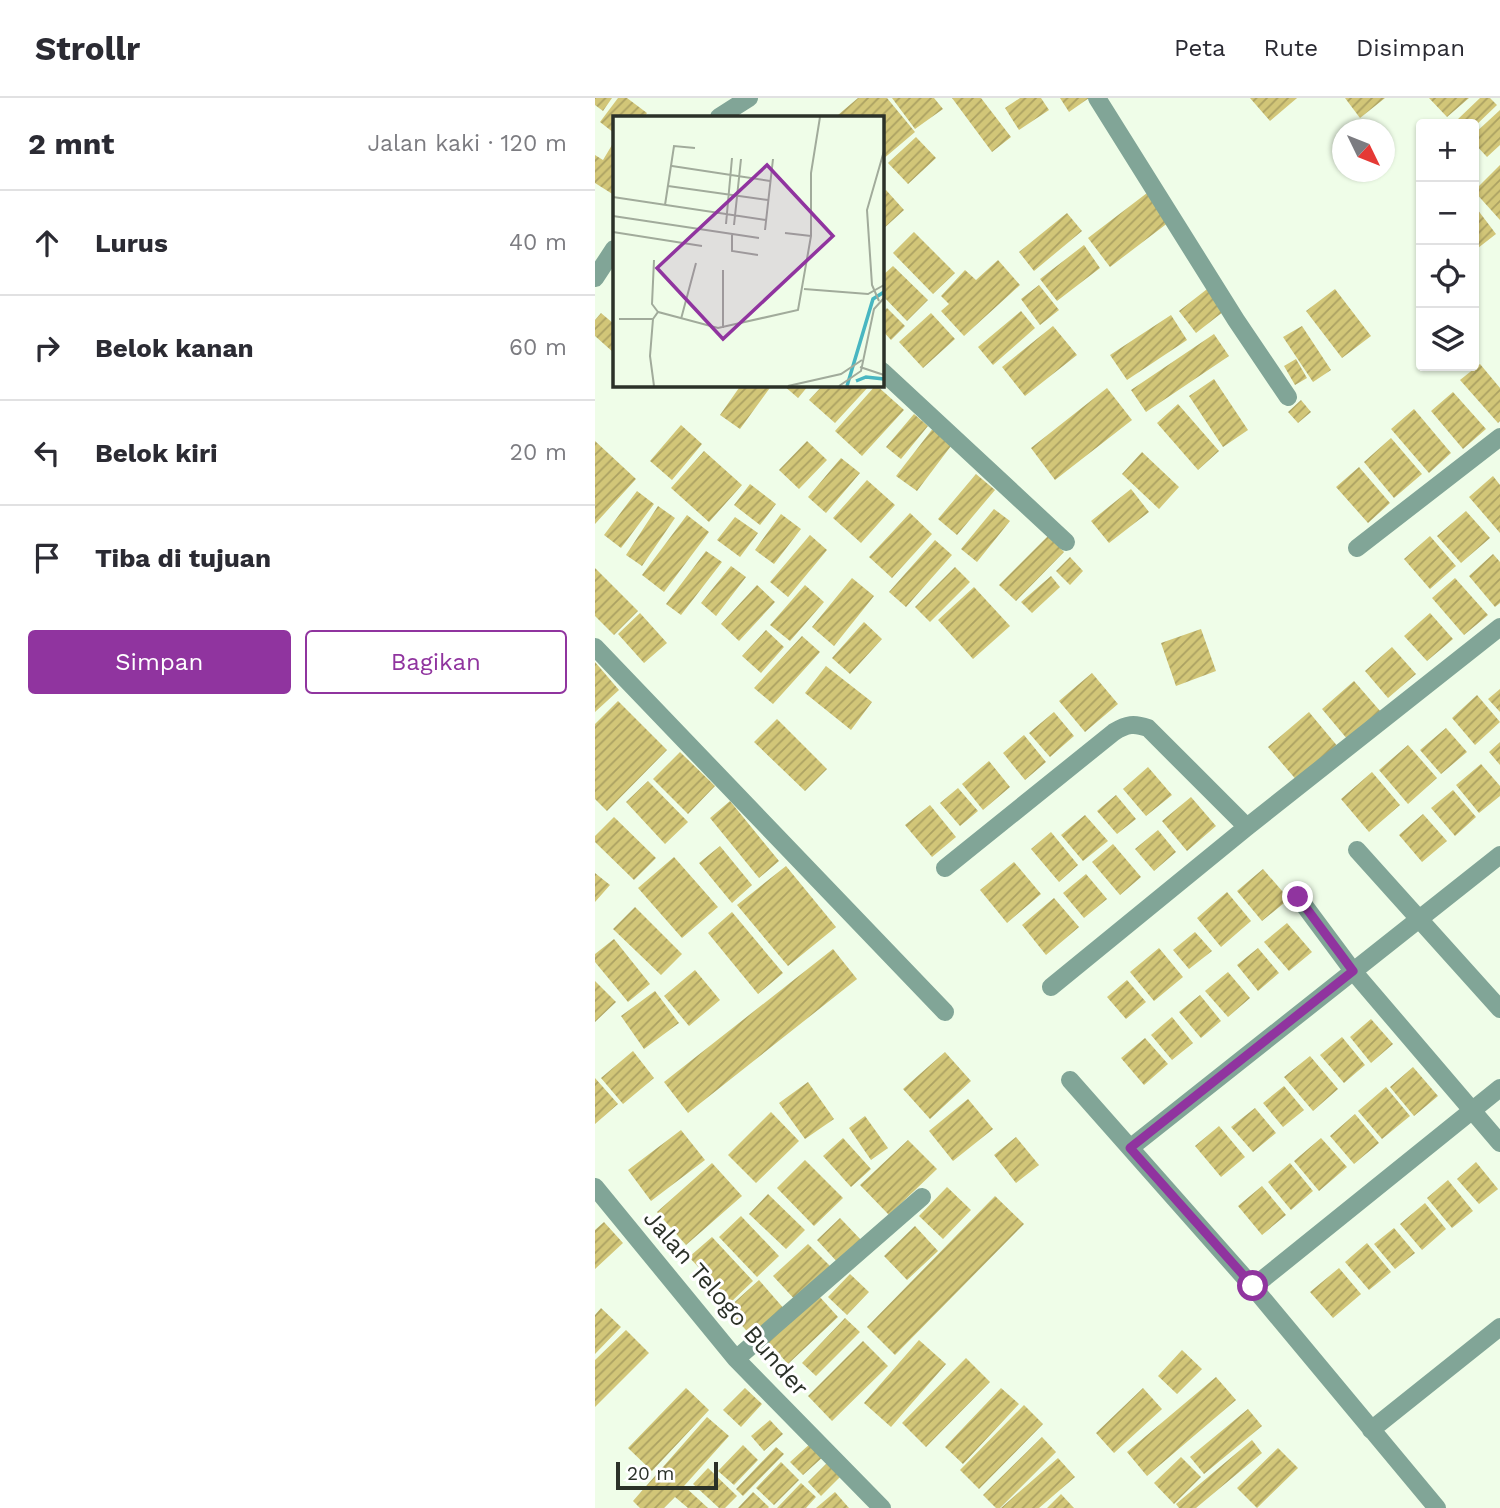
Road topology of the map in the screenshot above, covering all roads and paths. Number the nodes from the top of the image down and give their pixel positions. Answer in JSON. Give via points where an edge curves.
{"nodes":[{"id":1,"x":749,"y":98,"type":"edge"},
{"id":2,"x":1097,"y":98,"type":"edge"},
{"id":3,"x":721,"y":116,"type":"edge"},
{"id":4,"x":613,"y":251,"type":"edge"},
{"id":5,"x":595,"y":278,"type":"edge"},
{"id":6,"x":884,"y":373,"type":"edge"},
{"id":7,"x":1288,"y":397,"type":"dead end"},
{"id":8,"x":1500,"y":437,"type":"edge"},
{"id":9,"x":1066,"y":542,"type":"dead end"},
{"id":10,"x":1357,"y":548,"type":"dead end"},
{"id":11,"x":1500,"y":627,"type":"edge"},
{"id":12,"x":595,"y":647,"type":"edge"},
{"id":13,"x":1247,"y":827,"type":"junction"},
{"id":14,"x":1357,"y":850,"type":"dead end"},
{"id":15,"x":1500,"y":855,"type":"edge"},
{"id":16,"x":945,"y":868,"type":"dead end"},
{"id":17,"x":1298,"y":897,"type":"dead end"},
{"id":18,"x":1420,"y":919,"type":"junction"},
{"id":19,"x":1353,"y":971,"type":"junction"},
{"id":20,"x":1051,"y":987,"type":"dead end"},
{"id":21,"x":1500,"y":1009,"type":"edge"},
{"id":22,"x":945,"y":1012,"type":"dead end"},
{"id":23,"x":1070,"y":1080,"type":"dead end"},
{"id":24,"x":1500,"y":1088,"type":"edge"},
{"id":25,"x":1471,"y":1112,"type":"junction"},
{"id":26,"x":1500,"y":1143,"type":"edge"},
{"id":27,"x":1130,"y":1148,"type":"junction"},
{"id":28,"x":595,"y":1188,"type":"edge"},
{"id":29,"x":922,"y":1197,"type":"dead end"},
{"id":30,"x":1253,"y":1286,"type":"junction"},
{"id":31,"x":1500,"y":1327,"type":"edge"},
{"id":32,"x":736,"y":1359,"type":"junction"},
{"id":33,"x":1371,"y":1430,"type":"junction"},
{"id":34,"x":882,"y":1508,"type":"edge"},
{"id":35,"x":1437,"y":1508,"type":"edge"}],
"edges":[{"from":1,"to":3,"type":"street"},
{"from":2,"to":7,"type":"street"},
{"from":4,"to":5,"type":"street"},
{"from":6,"to":9,"type":"street"},
{"from":8,"to":10,"type":"street"},
{"from":11,"to":13,"type":"street"},
{"from":12,"to":22,"type":"street"},
{"from":13,"to":16,"type":"street","via":[[1148,728],[1136,723],[1114,732]]},
{"from":13,"to":20,"type":"street"},
{"from":14,"to":18,"type":"street"},
{"from":15,"to":18,"type":"street"},
{"from":17,"to":19,"type":"street"},
{"from":18,"to":19,"type":"street"},
{"from":18,"to":21,"type":"street"},
{"from":19,"to":25,"type":"street"},
{"from":19,"to":27,"type":"street"},
{"from":23,"to":27,"type":"street"},
{"from":24,"to":25,"type":"street"},
{"from":25,"to":26,"type":"street"},
{"from":25,"to":30,"type":"street"},
{"from":27,"to":30,"type":"street"},
{"from":28,"to":32,"type":"street","name":"Jalan Telogo Bunder"},
{"from":29,"to":32,"type":"street"},
{"from":30,"to":33,"type":"street"},
{"from":31,"to":33,"type":"street"},
{"from":32,"to":34,"type":"street","name":"Jalan Telogo Bunder"},
{"from":33,"to":35,"type":"street"}]}
